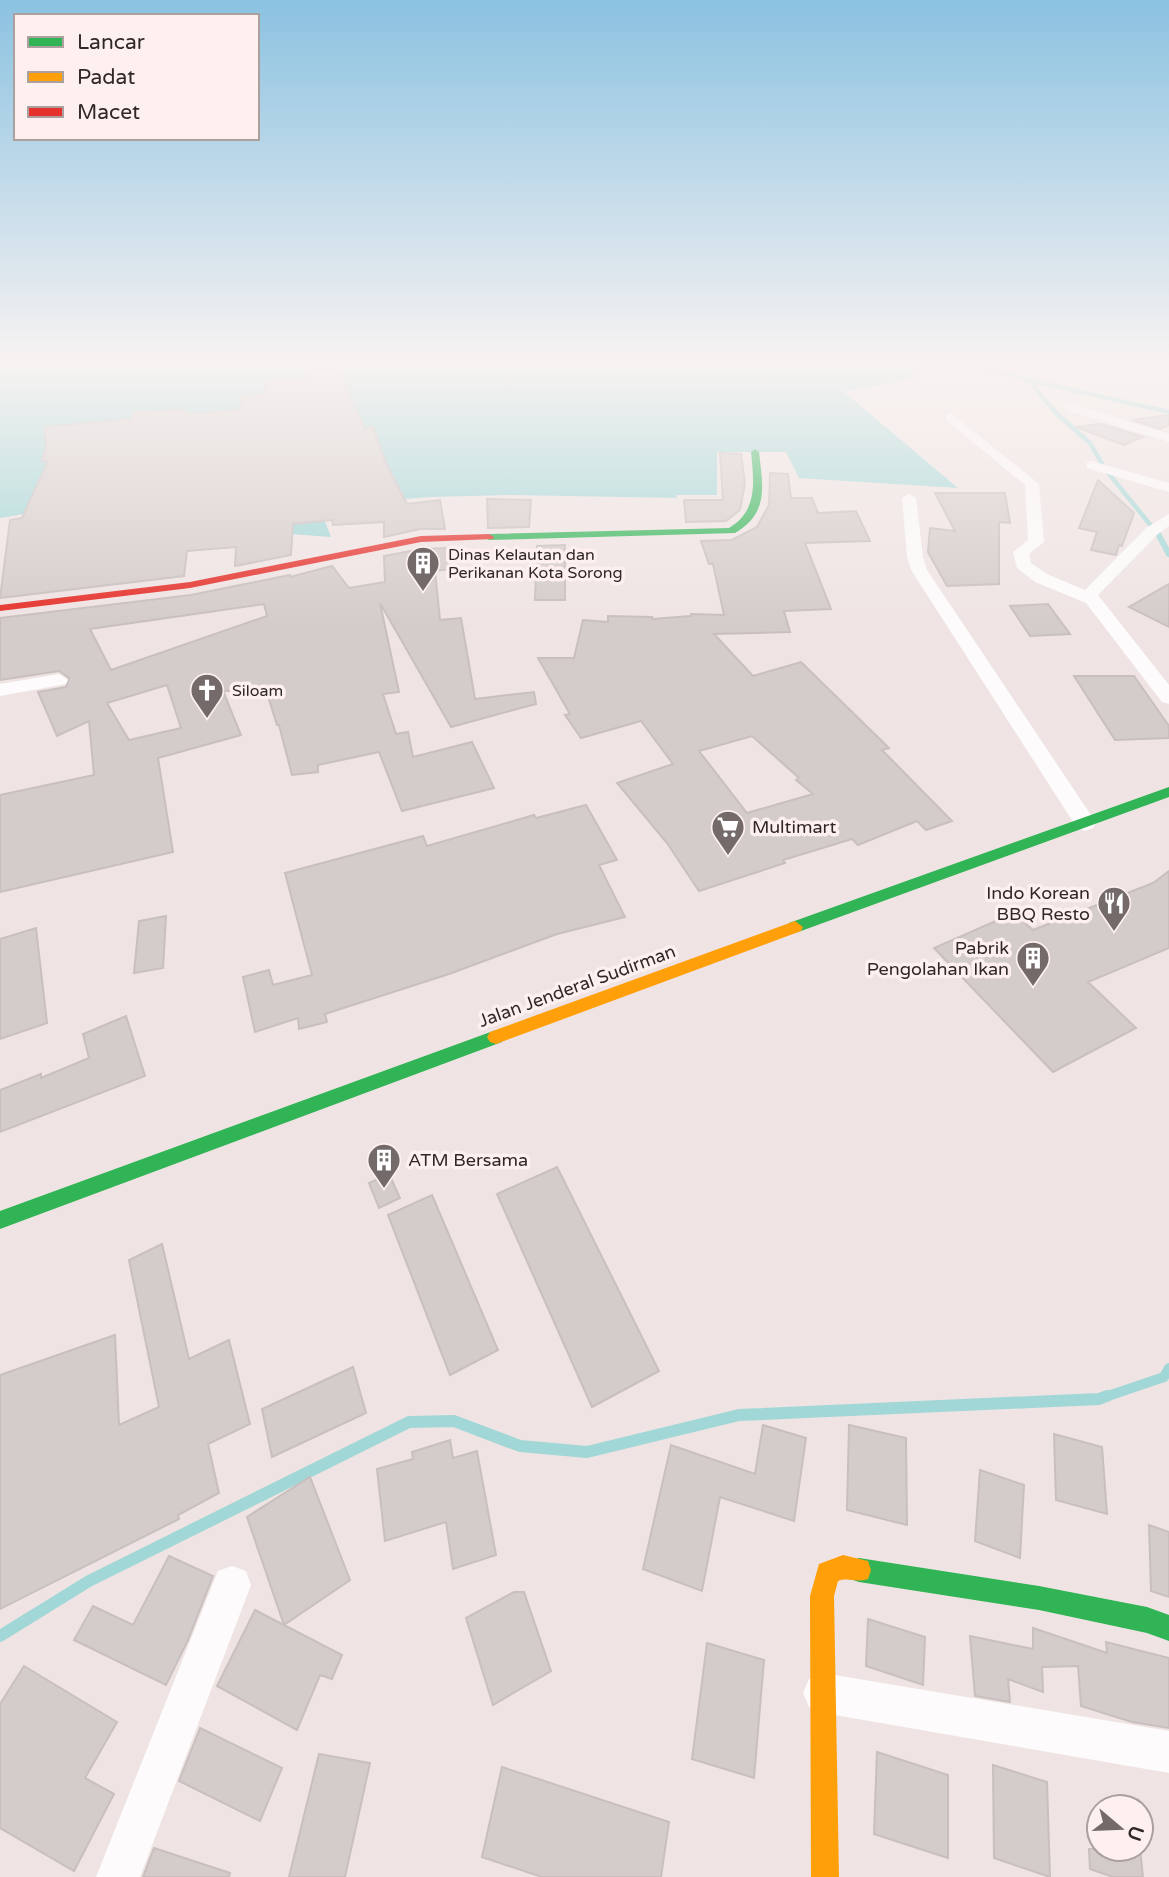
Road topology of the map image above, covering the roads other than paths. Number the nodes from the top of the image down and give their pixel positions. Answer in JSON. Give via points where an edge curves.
{"nodes":[{"id":1,"x":988,"y":448,"type":"edge"},
{"id":2,"x":755,"y":452,"type":"dead end"},
{"id":3,"x":1099,"y":466,"type":"dead end"},
{"id":4,"x":1169,"y":488,"type":"edge"},
{"id":5,"x":909,"y":498,"type":"dead end"},
{"id":6,"x":1169,"y":519,"type":"edge"},
{"id":7,"x":1087,"y":596,"type":"junction"},
{"id":8,"x":0,"y":608,"type":"edge"},
{"id":9,"x":59,"y":680,"type":"dead end"},
{"id":10,"x":0,"y":690,"type":"edge"},
{"id":11,"x":1169,"y":698,"type":"edge"},
{"id":12,"x":1169,"y":792,"type":"edge"},
{"id":13,"x":1086,"y":823,"type":"junction"},
{"id":14,"x":0,"y":1220,"type":"edge"},
{"id":15,"x":232,"y":1585,"type":"dead end"},
{"id":16,"x":1169,"y":1628,"type":"edge"},
{"id":17,"x":823,"y":1693,"type":"junction"},
{"id":18,"x":1169,"y":1752,"type":"edge"},
{"id":19,"x":118,"y":1877,"type":"edge"},
{"id":20,"x":825,"y":1877,"type":"edge"}],
"edges":[{"from":1,"to":7,"type":"street","via":[[1032,484],[1036,542],[1021,552],[1023,565],[1041,578]]},
{"from":2,"to":8,"type":"street","via":[[757,508],[741,527],[731,531],[421,539],[190,585]]},
{"from":3,"to":4,"type":"street"},
{"from":5,"to":13,"type":"street","via":[[919,570]]},
{"from":6,"to":7,"type":"street"},
{"from":7,"to":11,"type":"street"},
{"from":9,"to":10,"type":"street"},
{"from":12,"to":13,"type":"street","name":"Jalan Jenderal Sudirman"},
{"from":13,"to":14,"type":"street","name":"Jalan Jenderal Sudirman"},
{"from":15,"to":19,"type":"street"},
{"from":16,"to":17,"type":"street","via":[[1039,1598],[843,1567],[828,1573],[824,1581]]},
{"from":17,"to":18,"type":"street"},
{"from":17,"to":20,"type":"street"}]}
